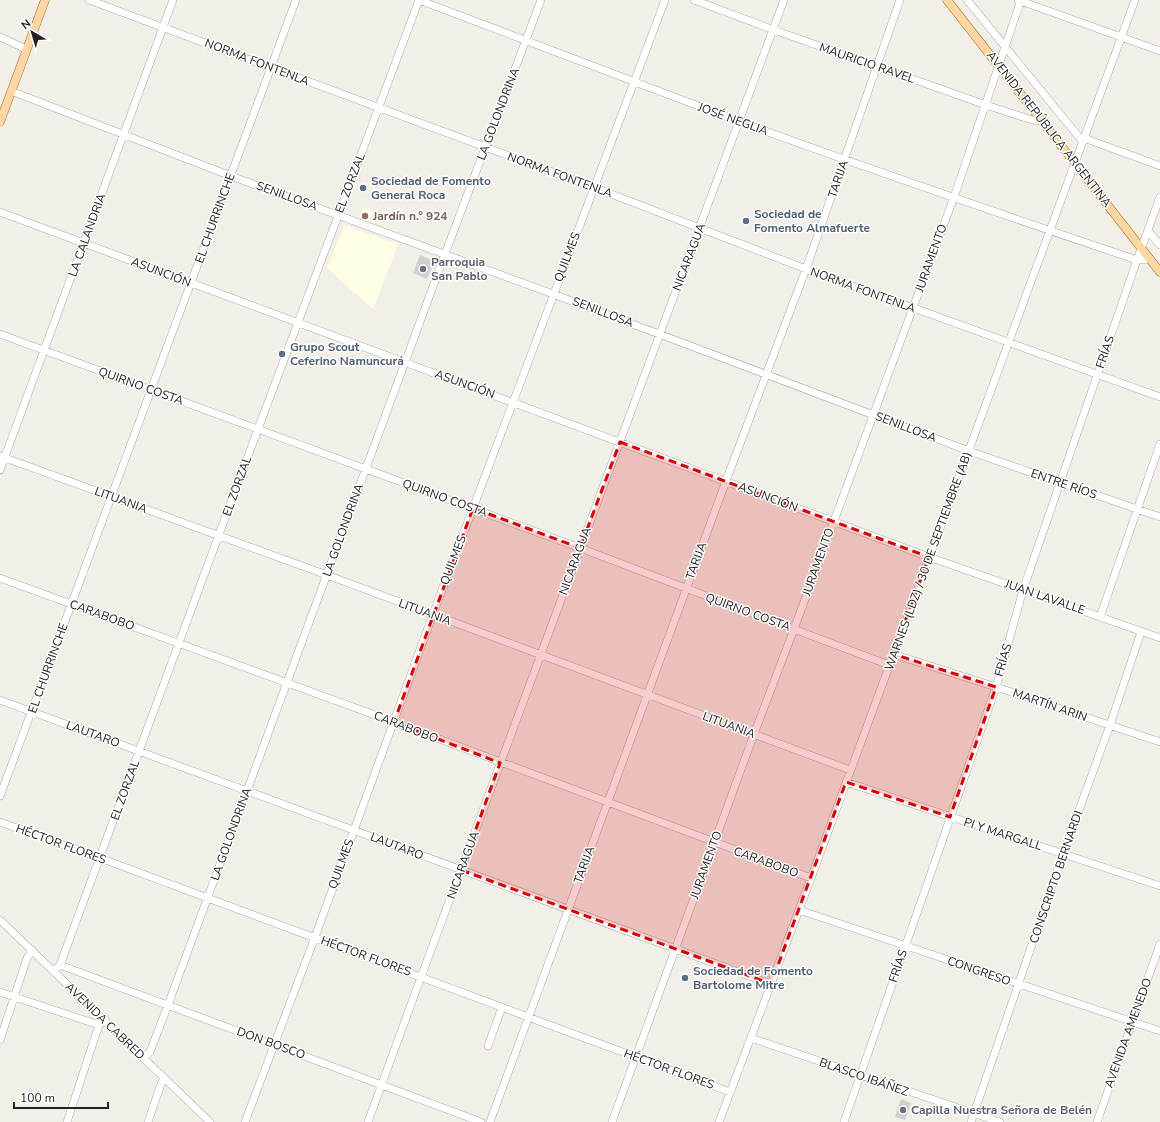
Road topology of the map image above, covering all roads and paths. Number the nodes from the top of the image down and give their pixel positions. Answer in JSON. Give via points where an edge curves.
{"nodes":[{"id":1,"x":45,"y":0,"type":"edge"},
{"id":2,"x":89,"y":0,"type":"edge"},
{"id":3,"x":173,"y":0,"type":"edge"},
{"id":4,"x":296,"y":0,"type":"edge"},
{"id":5,"x":419,"y":0,"type":"edge"},
{"id":6,"x":540,"y":0,"type":"edge"},
{"id":7,"x":665,"y":0,"type":"edge"},
{"id":8,"x":694,"y":0,"type":"edge"},
{"id":9,"x":784,"y":0,"type":"edge"},
{"id":10,"x":900,"y":0,"type":"edge"},
{"id":11,"x":947,"y":0,"type":"edge"},
{"id":12,"x":967,"y":0,"type":"edge"},
{"id":13,"x":1020,"y":0,"type":"edge"},
{"id":14,"x":1135,"y":0,"type":"edge"},
{"id":15,"x":163,"y":27,"type":"junction"},
{"id":16,"x":774,"y":30,"type":"junction"},
{"id":17,"x":0,"y":37,"type":"edge"},
{"id":18,"x":1121,"y":37,"type":"junction"},
{"id":19,"x":526,"y":40,"type":"junction"},
{"id":20,"x":1004,"y":48,"type":"junction"},
{"id":21,"x":26,"y":49,"type":"junction"},
{"id":22,"x":1160,"y":51,"type":"edge"},
{"id":23,"x":877,"y":66,"type":"junction"},
{"id":24,"x":999,"y":66,"type":"junction"},
{"id":25,"x":271,"y":68,"type":"junction"},
{"id":26,"x":633,"y":81,"type":"junction"},
{"id":27,"x":11,"y":91,"type":"junction"},
{"id":28,"x":986,"y":105,"type":"junction"},
{"id":29,"x":378,"y":108,"type":"junction"},
{"id":30,"x":740,"y":121,"type":"junction"},
{"id":31,"x":1042,"y":121,"type":"junction"},
{"id":32,"x":0,"y":122,"type":"edge"},
{"id":33,"x":124,"y":135,"type":"junction"},
{"id":34,"x":1083,"y":140,"type":"junction"},
{"id":35,"x":486,"y":148,"type":"junction"},
{"id":36,"x":845,"y":159,"type":"junction"},
{"id":37,"x":1075,"y":163,"type":"junction"},
{"id":38,"x":1160,"y":166,"type":"edge"},
{"id":39,"x":230,"y":176,"type":"junction"},
{"id":40,"x":593,"y":187,"type":"junction"},
{"id":41,"x":954,"y":197,"type":"junction"},
{"id":42,"x":1160,"y":197,"type":"edge"},
{"id":43,"x":0,"y":212,"type":"edge"},
{"id":44,"x":338,"y":215,"type":"junction"},
{"id":45,"x":700,"y":228,"type":"junction"},
{"id":46,"x":1050,"y":231,"type":"junction"},
{"id":47,"x":1148,"y":231,"type":"junction"},
{"id":48,"x":84,"y":243,"type":"junction"},
{"id":49,"x":1160,"y":245,"type":"edge"},
{"id":50,"x":1141,"y":248,"type":"junction"},
{"id":51,"x":445,"y":254,"type":"junction"},
{"id":52,"x":1150,"y":259,"type":"junction"},
{"id":53,"x":1137,"y":260,"type":"junction"},
{"id":54,"x":806,"y":269,"type":"junction"},
{"id":55,"x":1160,"y":272,"type":"edge"},
{"id":56,"x":191,"y":283,"type":"junction"},
{"id":57,"x":553,"y":294,"type":"junction"},
{"id":58,"x":912,"y":308,"type":"junction"},
{"id":59,"x":298,"y":323,"type":"junction"},
{"id":60,"x":0,"y":334,"type":"edge"},
{"id":61,"x":660,"y":334,"type":"junction"},
{"id":62,"x":1009,"y":343,"type":"junction"},
{"id":63,"x":44,"y":350,"type":"junction"},
{"id":64,"x":406,"y":362,"type":"junction"},
{"id":65,"x":766,"y":374,"type":"junction"},
{"id":66,"x":1097,"y":375,"type":"junction"},
{"id":67,"x":151,"y":390,"type":"junction"},
{"id":68,"x":1160,"y":397,"type":"edge"},
{"id":69,"x":513,"y":402,"type":"junction"},
{"id":70,"x":873,"y":414,"type":"junction"},
{"id":71,"x":258,"y":429,"type":"junction"},
{"id":72,"x":620,"y":442,"type":"junction"},
{"id":73,"x":1160,"y":444,"type":"edge"},
{"id":74,"x":969,"y":451,"type":"junction"},
{"id":75,"x":2,"y":457,"type":"edge"},
{"id":76,"x":366,"y":469,"type":"junction"},
{"id":77,"x":0,"y":470,"type":"edge"},
{"id":78,"x":726,"y":481,"type":"junction"},
{"id":79,"x":1060,"y":483,"type":"junction"},
{"id":80,"x":112,"y":497,"type":"junction"},
{"id":81,"x":473,"y":508,"type":"junction"},
{"id":82,"x":1137,"y":509,"type":"junction"},
{"id":83,"x":1160,"y":518,"type":"edge"},
{"id":84,"x":833,"y":522,"type":"junction"},
{"id":85,"x":219,"y":536,"type":"junction"},
{"id":86,"x":580,"y":548,"type":"junction"},
{"id":87,"x":929,"y":557,"type":"junction"},
{"id":88,"x":326,"y":574,"type":"junction"},
{"id":89,"x":0,"y":578,"type":"edge"},
{"id":90,"x":686,"y":589,"type":"junction"},
{"id":91,"x":1023,"y":590,"type":"junction"},
{"id":92,"x":71,"y":604,"type":"junction"},
{"id":93,"x":433,"y":614,"type":"junction"},
{"id":94,"x":1100,"y":617,"type":"junction"},
{"id":95,"x":794,"y":629,"type":"junction"},
{"id":96,"x":1141,"y":632,"type":"junction"},
{"id":97,"x":1160,"y":638,"type":"edge"},
{"id":98,"x":179,"y":644,"type":"junction"},
{"id":99,"x":541,"y":654,"type":"junction"},
{"id":100,"x":893,"y":654,"type":"junction"},
{"id":101,"x":889,"y":665,"type":"junction"},
{"id":102,"x":287,"y":683,"type":"junction"},
{"id":103,"x":996,"y":687,"type":"junction"},
{"id":104,"x":648,"y":695,"type":"junction"},
{"id":105,"x":0,"y":700,"type":"edge"},
{"id":106,"x":32,"y":712,"type":"junction"},
{"id":107,"x":394,"y":722,"type":"junction"},
{"id":108,"x":1110,"y":725,"type":"junction"},
{"id":109,"x":754,"y":734,"type":"junction"},
{"id":110,"x":1160,"y":742,"type":"edge"},
{"id":111,"x":140,"y":751,"type":"junction"},
{"id":112,"x":500,"y":763,"type":"junction"},
{"id":113,"x":850,"y":770,"type":"junction"},
{"id":114,"x":846,"y":782,"type":"junction"},
{"id":115,"x":247,"y":790,"type":"junction"},
{"id":116,"x":0,"y":796,"type":"edge"},
{"id":117,"x":608,"y":803,"type":"junction"},
{"id":118,"x":950,"y":817,"type":"junction"},
{"id":119,"x":0,"y":822,"type":"edge"},
{"id":120,"x":353,"y":830,"type":"junction"},
{"id":121,"x":714,"y":842,"type":"junction"},
{"id":122,"x":1063,"y":854,"type":"junction"},
{"id":123,"x":100,"y":858,"type":"junction"},
{"id":124,"x":461,"y":870,"type":"junction"},
{"id":125,"x":811,"y":878,"type":"junction"},
{"id":126,"x":1160,"y":886,"type":"edge"},
{"id":127,"x":207,"y":898,"type":"junction"},
{"id":128,"x":568,"y":909,"type":"junction"},
{"id":129,"x":799,"y":910,"type":"junction"},
{"id":130,"x":0,"y":920,"type":"edge"},
{"id":131,"x":315,"y":938,"type":"junction"},
{"id":132,"x":1160,"y":944,"type":"edge"},
{"id":133,"x":905,"y":946,"type":"junction"},
{"id":134,"x":675,"y":949,"type":"junction"},
{"id":135,"x":32,"y":950,"type":"junction"},
{"id":136,"x":60,"y":965,"type":"junction"},
{"id":137,"x":54,"y":971,"type":"junction"},
{"id":138,"x":421,"y":977,"type":"junction"},
{"id":139,"x":771,"y":984,"type":"junction"},
{"id":140,"x":1018,"y":984,"type":"junction"},
{"id":141,"x":0,"y":992,"type":"edge"},
{"id":142,"x":15,"y":997,"type":"junction"},
{"id":143,"x":168,"y":1005,"type":"junction"},
{"id":144,"x":502,"y":1007,"type":"junction"},
{"id":145,"x":528,"y":1016,"type":"junction"},
{"id":146,"x":102,"y":1022,"type":"junction"},
{"id":147,"x":1132,"y":1022,"type":"junction"},
{"id":148,"x":1160,"y":1031,"type":"edge"},
{"id":149,"x":751,"y":1038,"type":"junction"},
{"id":150,"x":0,"y":1040,"type":"edge"},
{"id":151,"x":274,"y":1044,"type":"junction"},
{"id":152,"x":488,"y":1046,"type":"dead end"},
{"id":153,"x":636,"y":1057,"type":"junction"},
{"id":154,"x":144,"y":1058,"type":"junction"},
{"id":155,"x":860,"y":1076,"type":"junction"},
{"id":156,"x":164,"y":1078,"type":"junction"},
{"id":157,"x":382,"y":1085,"type":"junction"},
{"id":158,"x":730,"y":1092,"type":"junction"},
{"id":159,"x":974,"y":1113,"type":"junction"},
{"id":160,"x":66,"y":1122,"type":"edge"},
{"id":161,"x":148,"y":1122,"type":"edge"},
{"id":162,"x":210,"y":1122,"type":"edge"},
{"id":163,"x":245,"y":1122,"type":"edge"},
{"id":164,"x":368,"y":1122,"type":"edge"},
{"id":165,"x":481,"y":1122,"type":"edge"},
{"id":166,"x":490,"y":1122,"type":"edge"},
{"id":167,"x":612,"y":1122,"type":"edge"},
{"id":168,"x":719,"y":1122,"type":"edge"},
{"id":169,"x":844,"y":1122,"type":"edge"},
{"id":170,"x":970,"y":1122,"type":"edge"},
{"id":171,"x":1000,"y":1122,"type":"edge"},
{"id":172,"x":1097,"y":1122,"type":"edge"}],
"edges":[{"from":1,"to":21,"type":"main road"},
{"from":2,"to":15,"type":"street","name":"NORMA FONTENLA"},
{"from":3,"to":15,"type":"street","name":"LA CALANDRIA"},
{"from":4,"to":25,"type":"street","name":"EL CHURRINCHE"},
{"from":5,"to":19,"type":"street","name":"JOSÉ NEGLIA"},
{"from":5,"to":29,"type":"street","name":"EL ZORZAL"},
{"from":6,"to":19,"type":"street","name":"LA GOLONDRINA"},
{"from":7,"to":26,"type":"street","name":"QUILMES"},
{"from":8,"to":16,"type":"street","name":"MAURICIO RAVEL"},
{"from":9,"to":16,"type":"street","name":"NICARAGUA"},
{"from":10,"to":23,"type":"street","name":"TARIJA"},
{"from":11,"to":24,"type":"main road","name":"AVENIDA REPÚBLICA ARGENTINA"},
{"from":12,"to":20,"type":"street","name":"AVENIDA REPÚBLICA ARGENTINA"},
{"from":13,"to":18,"type":"street"},
{"from":13,"to":20,"type":"street","name":"JURAMENTO"},
{"from":14,"to":18,"type":"street","name":"WARNES (LDZ) / 30 DE SEPTIEMBRE (AB)"},
{"from":15,"to":25,"type":"street","name":"NORMA FONTENLA"},
{"from":15,"to":33,"type":"street","name":"LA CALANDRIA"},
{"from":16,"to":23,"type":"street","name":"MAURICIO RAVEL"},
{"from":16,"to":30,"type":"street","name":"NICARAGUA"},
{"from":17,"to":21,"type":"street"},
{"from":18,"to":22,"type":"street"},
{"from":18,"to":34,"type":"street","name":"WARNES (LDZ) / 30 DE SEPTIEMBRE (AB)"},
{"from":19,"to":26,"type":"street","name":"JOSÉ NEGLIA"},
{"from":19,"to":35,"type":"street","name":"LA GOLONDRINA"},
{"from":20,"to":24,"type":"street","name":"JURAMENTO"},
{"from":20,"to":34,"type":"street","name":"AVENIDA REPÚBLICA ARGENTINA"},
{"from":21,"to":27,"type":"main road"},
{"from":23,"to":28,"type":"street","name":"MAURICIO RAVEL"},
{"from":23,"to":36,"type":"street","name":"TARIJA"},
{"from":24,"to":28,"type":"street","name":"JURAMENTO"},
{"from":24,"to":31,"type":"main road","name":"AVENIDA REPÚBLICA ARGENTINA"},
{"from":25,"to":29,"type":"street","name":"NORMA FONTENLA"},
{"from":25,"to":39,"type":"street","name":"EL CHURRINCHE"},
{"from":26,"to":30,"type":"street","name":"JOSÉ NEGLIA"},
{"from":26,"to":40,"type":"street","name":"QUILMES"},
{"from":27,"to":32,"type":"main road"},
{"from":27,"to":33,"type":"street","name":"SENILLOSA"},
{"from":28,"to":31,"type":"street","name":"MAURICIO RAVEL"},
{"from":28,"to":41,"type":"street","name":"JURAMENTO"},
{"from":29,"to":35,"type":"street","name":"NORMA FONTENLA"},
{"from":29,"to":44,"type":"street","name":"EL ZORZAL"},
{"from":30,"to":36,"type":"street","name":"JOSÉ NEGLIA"},
{"from":30,"to":45,"type":"street","name":"NICARAGUA"},
{"from":31,"to":37,"type":"main road","name":"AVENIDA REPÚBLICA ARGENTINA"},
{"from":33,"to":39,"type":"street","name":"SENILLOSA"},
{"from":33,"to":48,"type":"street","name":"LA CALANDRIA"},
{"from":34,"to":37,"type":"street","name":"WARNES (LDZ) / 30 DE SEPTIEMBRE (AB)"},
{"from":34,"to":38,"type":"street"},
{"from":35,"to":40,"type":"street","name":"NORMA FONTENLA"},
{"from":35,"to":51,"type":"street","name":"LA GOLONDRINA"},
{"from":36,"to":41,"type":"street","name":"JOSÉ NEGLIA"},
{"from":36,"to":54,"type":"street","name":"TARIJA"},
{"from":37,"to":46,"type":"street","name":"WARNES (LDZ) / 30 DE SEPTIEMBRE (AB)"},
{"from":37,"to":50,"type":"main road","name":"AVENIDA REPÚBLICA ARGENTINA"},
{"from":39,"to":44,"type":"street","name":"SENILLOSA"},
{"from":39,"to":56,"type":"street","name":"EL CHURRINCHE"},
{"from":40,"to":45,"type":"street","name":"NORMA FONTENLA"},
{"from":40,"to":57,"type":"street","name":"QUILMES"},
{"from":41,"to":46,"type":"street","name":"JOSÉ NEGLIA"},
{"from":41,"to":58,"type":"street","name":"JURAMENTO"},
{"from":42,"to":47,"type":"street","name":"FRÍAS"},
{"from":43,"to":48,"type":"street","name":"ASUNCIÓN"},
{"from":44,"to":51,"type":"street","name":"SENILLOSA"},
{"from":44,"to":59,"type":"street","name":"EL ZORZAL"},
{"from":45,"to":54,"type":"street","name":"NORMA FONTENLA"},
{"from":45,"to":61,"type":"street","name":"NICARAGUA"},
{"from":46,"to":53,"type":"street","name":"JOSÉ NEGLIA"},
{"from":46,"to":62,"type":"street","name":"WARNES (LDZ) / 30 DE SEPTIEMBRE (AB)"},
{"from":47,"to":49,"type":"street"},
{"from":47,"to":50,"type":"street","name":"FRÍAS"},
{"from":48,"to":56,"type":"street","name":"ASUNCIÓN"},
{"from":48,"to":63,"type":"street","name":"LA CALANDRIA"},
{"from":50,"to":52,"type":"main road","name":"AVENIDA REPÚBLICA ARGENTINA"},
{"from":50,"to":53,"type":"street","name":"FRÍAS"},
{"from":51,"to":57,"type":"street","name":"SENILLOSA"},
{"from":51,"to":64,"type":"street","name":"LA GOLONDRINA"},
{"from":52,"to":53,"type":"street"},
{"from":52,"to":55,"type":"main road","name":"AVENIDA REPÚBLICA ARGENTINA"},
{"from":53,"to":66,"type":"street","name":"FRÍAS"},
{"from":54,"to":58,"type":"street","name":"NORMA FONTENLA"},
{"from":54,"to":65,"type":"street","name":"TARIJA"},
{"from":56,"to":59,"type":"street","name":"ASUNCIÓN"},
{"from":56,"to":67,"type":"street","name":"EL CHURRINCHE"},
{"from":57,"to":61,"type":"street","name":"SENILLOSA"},
{"from":57,"to":69,"type":"street","name":"QUILMES"},
{"from":58,"to":62,"type":"street","name":"NORMA FONTENLA"},
{"from":58,"to":70,"type":"street","name":"JURAMENTO"},
{"from":59,"to":64,"type":"street","name":"ASUNCIÓN"},
{"from":59,"to":71,"type":"street","name":"EL ZORZAL"},
{"from":60,"to":63,"type":"street","name":"QUIRNO COSTA"},
{"from":61,"to":65,"type":"street","name":"SENILLOSA"},
{"from":61,"to":72,"type":"street","name":"NICARAGUA"},
{"from":62,"to":66,"type":"street","name":"NORMA FONTENLA"},
{"from":62,"to":74,"type":"street","name":"WARNES (LDZ) / 30 DE SEPTIEMBRE (AB)"},
{"from":63,"to":67,"type":"street","name":"QUIRNO COSTA"},
{"from":63,"to":75,"type":"street","name":"LA CALANDRIA"},
{"from":64,"to":69,"type":"street","name":"ASUNCIÓN"},
{"from":64,"to":76,"type":"street","name":"LA GOLONDRINA"},
{"from":65,"to":70,"type":"street","name":"SENILLOSA"},
{"from":65,"to":78,"type":"street","name":"TARIJA"},
{"from":66,"to":68,"type":"street","name":"NORMA FONTENLA"},
{"from":66,"to":79,"type":"street","name":"FRÍAS"},
{"from":67,"to":71,"type":"street","name":"QUIRNO COSTA"},
{"from":67,"to":80,"type":"street","name":"EL CHURRINCHE"},
{"from":69,"to":72,"type":"street","name":"ASUNCIÓN"},
{"from":69,"to":81,"type":"street","name":"QUILMES"},
{"from":70,"to":74,"type":"street","name":"SENILLOSA"},
{"from":70,"to":84,"type":"street","name":"JURAMENTO"},
{"from":71,"to":76,"type":"street","name":"QUIRNO COSTA"},
{"from":71,"to":85,"type":"street","name":"EL ZORZAL"},
{"from":72,"to":78,"type":"street","name":"ASUNCIÓN"},
{"from":72,"to":86,"type":"street","name":"NICARAGUA"},
{"from":73,"to":82,"type":"street"},
{"from":74,"to":79,"type":"street","name":"ENTRE RÍOS"},
{"from":74,"to":87,"type":"street","name":"WARNES (LDZ) / 30 DE SEPTIEMBRE (AB)"},
{"from":75,"to":77,"type":"street","name":"LA CALANDRIA"},
{"from":75,"to":80,"type":"street","name":"LITUANIA"},
{"from":76,"to":81,"type":"street","name":"QUIRNO COSTA"},
{"from":76,"to":88,"type":"street","name":"LA GOLONDRINA"},
{"from":78,"to":84,"type":"street","name":"ASUNCIÓN"},
{"from":78,"to":90,"type":"street","name":"TARIJA"},
{"from":79,"to":82,"type":"street","name":"ENTRE RÍOS"},
{"from":79,"to":91,"type":"street","name":"FRÍAS"},
{"from":80,"to":85,"type":"street","name":"LITUANIA"},
{"from":80,"to":92,"type":"street","name":"EL CHURRINCHE"},
{"from":81,"to":86,"type":"street","name":"QUIRNO COSTA"},
{"from":81,"to":93,"type":"street","name":"QUILMES"},
{"from":82,"to":83,"type":"street","name":"ENTRE RÍOS"},
{"from":82,"to":94,"type":"street"},
{"from":84,"to":87,"type":"street","name":"ASUNCIÓN"},
{"from":84,"to":95,"type":"street","name":"JURAMENTO"},
{"from":85,"to":88,"type":"street","name":"LITUANIA"},
{"from":85,"to":98,"type":"street","name":"EL ZORZAL"},
{"from":86,"to":90,"type":"street","name":"QUIRNO COSTA"},
{"from":86,"to":99,"type":"street","name":"NICARAGUA"},
{"from":87,"to":91,"type":"street","name":"JUAN LAVALLE"},
{"from":87,"to":100,"type":"street","name":"WARNES (LDZ) / 30 DE SEPTIEMBRE (AB)"},
{"from":88,"to":93,"type":"street","name":"LITUANIA"},
{"from":88,"to":102,"type":"street","name":"LA GOLONDRINA"},
{"from":89,"to":92,"type":"street","name":"CARABOBO"},
{"from":90,"to":95,"type":"street","name":"QUIRNO COSTA"},
{"from":90,"to":104,"type":"street","name":"TARIJA"},
{"from":91,"to":94,"type":"street","name":"JUAN LAVALLE"},
{"from":91,"to":103,"type":"street","name":"FRÍAS"},
{"from":92,"to":98,"type":"street","name":"CARABOBO"},
{"from":92,"to":106,"type":"street","name":"EL CHURRINCHE"},
{"from":93,"to":99,"type":"street","name":"LITUANIA"},
{"from":93,"to":107,"type":"street","name":"QUILMES"},
{"from":94,"to":96,"type":"street","name":"JUAN LAVALLE"},
{"from":95,"to":101,"type":"street","name":"QUIRNO COSTA"},
{"from":95,"to":109,"type":"street","name":"JURAMENTO"},
{"from":96,"to":97,"type":"street","name":"JUAN LAVALLE"},
{"from":96,"to":108,"type":"street","name":"CONSCRIPTO BERNARDI"},
{"from":98,"to":102,"type":"street","name":"CARABOBO"},
{"from":98,"to":111,"type":"street","name":"EL ZORZAL"},
{"from":99,"to":104,"type":"street","name":"LITUANIA"},
{"from":99,"to":112,"type":"street","name":"NICARAGUA"},
{"from":100,"to":101,"type":"street","name":"WARNES (LDZ) / 30 DE SEPTIEMBRE (AB)"},
{"from":100,"to":103,"type":"street","name":"MARTÍN ARIN"},
{"from":101,"to":113,"type":"street","name":"WARNES (LDZ) / 30 DE SEPTIEMBRE (AB)"},
{"from":102,"to":107,"type":"street","name":"CARABOBO"},
{"from":102,"to":115,"type":"street","name":"LA GOLONDRINA"},
{"from":103,"to":108,"type":"street","name":"MARTÍN ARIN"},
{"from":103,"to":118,"type":"street","name":"FRÍAS"},
{"from":104,"to":109,"type":"street","name":"LITUANIA"},
{"from":104,"to":117,"type":"street","name":"TARIJA"},
{"from":105,"to":106,"type":"street","name":"LAUTARO"},
{"from":106,"to":111,"type":"street","name":"LAUTARO"},
{"from":106,"to":116,"type":"street","name":"EL CHURRINCHE"},
{"from":107,"to":112,"type":"street","name":"CARABOBO"},
{"from":107,"to":120,"type":"street","name":"QUILMES"},
{"from":108,"to":110,"type":"street","name":"MARTÍN ARIN"},
{"from":108,"to":122,"type":"street","name":"CONSCRIPTO BERNARDI"},
{"from":109,"to":113,"type":"street","name":"LITUANIA"},
{"from":109,"to":121,"type":"street","name":"JURAMENTO"},
{"from":111,"to":115,"type":"street","name":"LAUTARO"},
{"from":111,"to":123,"type":"street","name":"EL ZORZAL"},
{"from":112,"to":117,"type":"street","name":"CARABOBO"},
{"from":112,"to":124,"type":"street","name":"NICARAGUA"},
{"from":113,"to":114,"type":"street","name":"WARNES (LDZ) / 30 DE SEPTIEMBRE (AB)"},
{"from":114,"to":118,"type":"street","name":"PI Y MARGALL"},
{"from":114,"to":125,"type":"street","name":"WARNES (LDZ) / 30 DE SEPTIEMBRE (AB)"},
{"from":115,"to":120,"type":"street","name":"LAUTARO"},
{"from":115,"to":127,"type":"street","name":"LA GOLONDRINA"},
{"from":117,"to":121,"type":"street","name":"CARABOBO"},
{"from":117,"to":128,"type":"street","name":"TARIJA"},
{"from":118,"to":122,"type":"street","name":"PI Y MARGALL"},
{"from":118,"to":133,"type":"street","name":"FRÍAS"},
{"from":119,"to":123,"type":"street","name":"HÉCTOR FLORES"},
{"from":120,"to":124,"type":"street","name":"LAUTARO"},
{"from":120,"to":131,"type":"street","name":"QUILMES"},
{"from":121,"to":125,"type":"street","name":"CARABOBO"},
{"from":121,"to":134,"type":"street","name":"JURAMENTO"},
{"from":122,"to":126,"type":"street","name":"PI Y MARGALL"},
{"from":122,"to":140,"type":"street","name":"CONSCRIPTO BERNARDI"},
{"from":123,"to":127,"type":"street","name":"HÉCTOR FLORES"},
{"from":123,"to":136,"type":"street","name":"EL ZORZAL"},
{"from":124,"to":128,"type":"street","name":"LAUTARO"},
{"from":124,"to":138,"type":"street","name":"NICARAGUA"},
{"from":125,"to":129,"type":"street","name":"WARNES (LDZ) / 30 DE SEPTIEMBRE (AB)"},
{"from":127,"to":131,"type":"street","name":"HÉCTOR FLORES"},
{"from":127,"to":143,"type":"street","name":"LA GOLONDRINA"},
{"from":128,"to":134,"type":"street","name":"LAUTARO"},
{"from":128,"to":145,"type":"street","name":"TARIJA"},
{"from":129,"to":133,"type":"street","name":"CONGRESO"},
{"from":129,"to":139,"type":"street","name":"WARNES (LDZ) / 30 DE SEPTIEMBRE (AB)"},
{"from":130,"to":135,"type":"street","name":"AVENIDA CABRED"},
{"from":131,"to":138,"type":"street","name":"HÉCTOR FLORES"},
{"from":131,"to":151,"type":"street","name":"QUILMES"},
{"from":132,"to":147,"type":"street","name":"AVENIDA AMENEDO"},
{"from":133,"to":140,"type":"street","name":"CONGRESO"},
{"from":133,"to":155,"type":"street","name":"FRÍAS"},
{"from":134,"to":139,"type":"street","name":"LAUTARO"},
{"from":134,"to":153,"type":"street","name":"JURAMENTO"},
{"from":135,"to":137,"type":"street","name":"AVENIDA CABRED"},
{"from":135,"to":142,"type":"street"},
{"from":136,"to":137,"type":"street","name":"EL ZORZAL"},
{"from":136,"to":143,"type":"street","name":"DON BOSCO"},
{"from":137,"to":146,"type":"street","name":"AVENIDA CABRED"},
{"from":138,"to":144,"type":"street","name":"HÉCTOR FLORES"},
{"from":138,"to":157,"type":"street","name":"NICARAGUA"},
{"from":139,"to":149,"type":"street","name":"WARNES (LDZ) / 30 DE SEPTIEMBRE (AB)"},
{"from":140,"to":147,"type":"street","name":"CONGRESO"},
{"from":140,"to":159,"type":"street","name":"CONSCRIPTO BERNARDI"},
{"from":141,"to":142,"type":"street"},
{"from":142,"to":146,"type":"street"},
{"from":142,"to":150,"type":"street"},
{"from":143,"to":151,"type":"street","name":"DON BOSCO"},
{"from":143,"to":154,"type":"street","name":"LA GOLONDRINA","via":[[150,1052]]},
{"from":144,"to":145,"type":"street","name":"HÉCTOR FLORES"},
{"from":144,"to":152,"type":"street"},
{"from":145,"to":153,"type":"street","name":"HÉCTOR FLORES"},
{"from":145,"to":166,"type":"street","name":"TARIJA"},
{"from":146,"to":154,"type":"street","name":"AVENIDA CABRED"},
{"from":146,"to":160,"type":"street"},
{"from":147,"to":148,"type":"street","name":"CONGRESO"},
{"from":147,"to":172,"type":"street","name":"AVENIDA AMENEDO"},
{"from":149,"to":155,"type":"street","name":"BLASCO IBÁÑEZ"},
{"from":149,"to":158,"type":"street","name":"WARNES (LDZ) / 30 DE SEPTIEMBRE (AB)"},
{"from":151,"to":157,"type":"street","name":"DON BOSCO"},
{"from":151,"to":163,"type":"street","name":"QUILMES"},
{"from":153,"to":158,"type":"street","name":"HÉCTOR FLORES"},
{"from":153,"to":167,"type":"street","name":"JURAMENTO"},
{"from":154,"to":156,"type":"street","name":"AVENIDA CABRED"},
{"from":155,"to":159,"type":"street","name":"BLASCO IBÁÑEZ"},
{"from":155,"to":169,"type":"street","name":"FRÍAS"},
{"from":156,"to":161,"type":"street"},
{"from":156,"to":162,"type":"street","name":"AVENIDA CABRED"},
{"from":157,"to":164,"type":"street","name":"NICARAGUA"},
{"from":157,"to":165,"type":"street","name":"DON BOSCO"},
{"from":158,"to":168,"type":"street","name":"WARNES (LDZ) / 30 DE SEPTIEMBRE (AB)"},
{"from":159,"to":170,"type":"street","name":"CONSCRIPTO BERNARDI"},
{"from":159,"to":171,"type":"street","name":"BLASCO IBÁÑEZ"}]}
